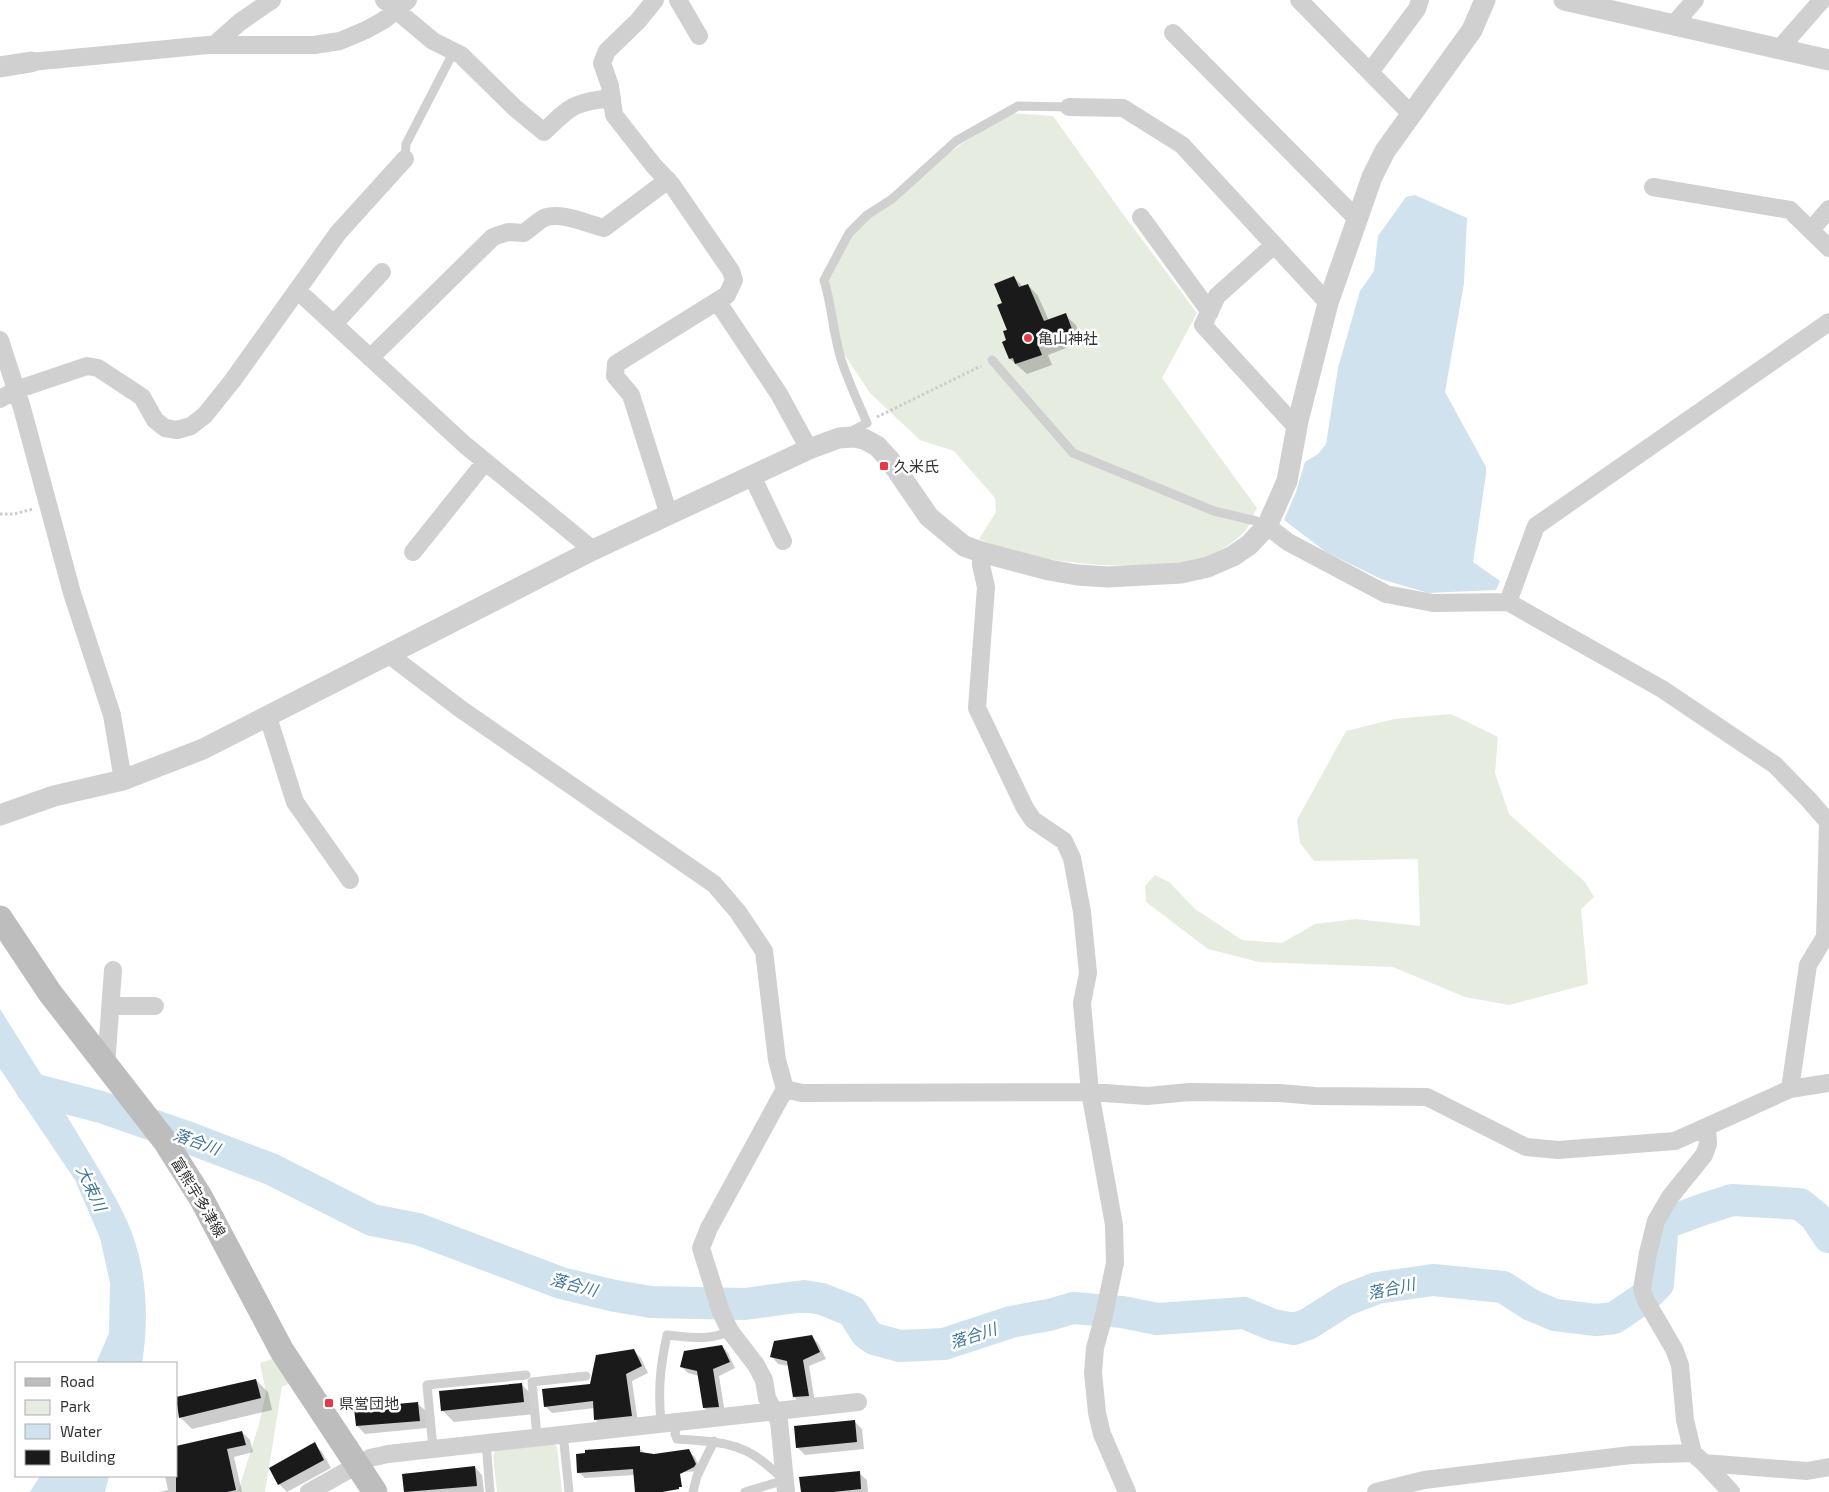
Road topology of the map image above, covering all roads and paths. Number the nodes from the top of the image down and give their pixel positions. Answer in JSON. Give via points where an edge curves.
{"nodes":[{"id":1,"x":272,"y":0,"type":"edge"},
{"id":2,"x":655,"y":0,"type":"edge"},
{"id":3,"x":678,"y":0,"type":"edge"},
{"id":4,"x":1299,"y":0,"type":"edge"},
{"id":5,"x":1420,"y":0,"type":"edge"},
{"id":6,"x":1485,"y":0,"type":"edge"},
{"id":7,"x":1564,"y":0,"type":"edge"},
{"id":8,"x":1694,"y":0,"type":"edge"},
{"id":9,"x":1822,"y":0,"type":"edge"},
{"id":10,"x":396,"y":3,"type":"edge"},
{"id":11,"x":1673,"y":24,"type":"junction"},
{"id":12,"x":1174,"y":33,"type":"dead end"},
{"id":13,"x":699,"y":36,"type":"dead end"},
{"id":14,"x":214,"y":45,"type":"junction"},
{"id":15,"x":1780,"y":48,"type":"junction"},
{"id":16,"x":454,"y":51,"type":"junction"},
{"id":17,"x":1829,"y":60,"type":"edge"},
{"id":18,"x":30,"y":62,"type":"joint"},
{"id":19,"x":0,"y":67,"type":"edge"},
{"id":20,"x":1370,"y":72,"type":"junction"},
{"id":21,"x":612,"y":98,"type":"junction"},
{"id":22,"x":1069,"y":107,"type":"joint"},
{"id":23,"x":1412,"y":114,"type":"junction"},
{"id":24,"x":405,"y":159,"type":"joint"},
{"id":25,"x":668,"y":180,"type":"junction"},
{"id":26,"x":1653,"y":187,"type":"dead end"},
{"id":27,"x":1829,"y":209,"type":"edge"},
{"id":28,"x":1140,"y":217,"type":"dead end"},
{"id":29,"x":1357,"y":219,"type":"junction"},
{"id":30,"x":1811,"y":230,"type":"junction"},
{"id":31,"x":1274,"y":245,"type":"junction"},
{"id":32,"x":1829,"y":248,"type":"edge"},
{"id":33,"x":382,"y":272,"type":"dead end"},
{"id":34,"x":298,"y":291,"type":"junction"},
{"id":35,"x":718,"y":301,"type":"junction"},
{"id":36,"x":1328,"y":304,"type":"junction"},
{"id":37,"x":1210,"y":312,"type":"junction"},
{"id":38,"x":1829,"y":322,"type":"edge"},
{"id":39,"x":334,"y":324,"type":"junction"},
{"id":40,"x":0,"y":340,"type":"edge"},
{"id":41,"x":370,"y":358,"type":"junction"},
{"id":42,"x":992,"y":360,"type":"joint"},
{"id":43,"x":16,"y":390,"type":"junction"},
{"id":44,"x":0,"y":399,"type":"edge"},
{"id":45,"x":872,"y":420,"type":"dead end"},
{"id":46,"x":1297,"y":428,"type":"junction"},
{"id":47,"x":839,"y":438,"type":"junction"},
{"id":48,"x":809,"y":449,"type":"junction"},
{"id":49,"x":486,"y":462,"type":"junction"},
{"id":50,"x":752,"y":476,"type":"junction"},
{"id":51,"x":48,"y":505,"type":"junction"},
{"id":52,"x":0,"y":514,"type":"edge"},
{"id":53,"x":669,"y":515,"type":"junction"},
{"id":54,"x":1267,"y":526,"type":"junction"},
{"id":55,"x":783,"y":541,"type":"dead end"},
{"id":56,"x":593,"y":550,"type":"junction"},
{"id":57,"x":413,"y":552,"type":"dead end"},
{"id":58,"x":981,"y":552,"type":"junction"},
{"id":59,"x":1508,"y":602,"type":"junction"},
{"id":60,"x":388,"y":654,"type":"junction"},
{"id":61,"x":268,"y":717,"type":"junction"},
{"id":62,"x":123,"y":780,"type":"junction"},
{"id":63,"x":0,"y":816,"type":"edge"},
{"id":64,"x":1828,"y":823,"type":"edge"},
{"id":65,"x":350,"y":880,"type":"dead end"},
{"id":66,"x":0,"y":918,"type":"edge"},
{"id":67,"x":113,"y":970,"type":"dead end"},
{"id":68,"x":111,"y":1006,"type":"junction"},
{"id":69,"x":155,"y":1006,"type":"dead end"},
{"id":70,"x":106,"y":1066,"type":"junction"},
{"id":71,"x":1829,"y":1083,"type":"edge"},
{"id":72,"x":786,"y":1089,"type":"junction"},
{"id":73,"x":1790,"y":1089,"type":"junction"},
{"id":74,"x":1090,"y":1092,"type":"junction"},
{"id":75,"x":1707,"y":1128,"type":"junction"},
{"id":76,"x":730,"y":1331,"type":"junction"},
{"id":77,"x":526,"y":1375,"type":"dead end"},
{"id":78,"x":586,"y":1376,"type":"dead end"},
{"id":79,"x":858,"y":1402,"type":"dead end"},
{"id":80,"x":775,"y":1410,"type":"junction"},
{"id":81,"x":669,"y":1422,"type":"junction"},
{"id":82,"x":563,"y":1433,"type":"junction"},
{"id":83,"x":537,"y":1436,"type":"junction"},
{"id":84,"x":714,"y":1441,"type":"junction"},
{"id":85,"x":486,"y":1442,"type":"junction"},
{"id":86,"x":433,"y":1448,"type":"junction"},
{"id":87,"x":1698,"y":1458,"type":"junction"},
{"id":88,"x":356,"y":1465,"type":"junction"},
{"id":89,"x":1829,"y":1467,"type":"edge"},
{"id":90,"x":786,"y":1486,"type":"edge"},
{"id":91,"x":309,"y":1492,"type":"edge"},
{"id":92,"x":375,"y":1492,"type":"edge"},
{"id":93,"x":490,"y":1492,"type":"edge"},
{"id":94,"x":569,"y":1492,"type":"edge"},
{"id":95,"x":692,"y":1492,"type":"edge"},
{"id":96,"x":745,"y":1492,"type":"edge"},
{"id":97,"x":1127,"y":1492,"type":"edge"},
{"id":98,"x":1376,"y":1492,"type":"edge"},
{"id":99,"x":1731,"y":1492,"type":"edge"}],
"edges":[{"from":1,"to":14,"type":"street"},
{"from":2,"to":21,"type":"street","via":[[607,51],[602,63]]},
{"from":3,"to":13,"type":"street"},
{"from":4,"to":20,"type":"street"},
{"from":5,"to":20,"type":"street","via":[[1417,9]]},
{"from":6,"to":23,"type":"street","via":[[1472,30]]},
{"from":7,"to":11,"type":"street"},
{"from":8,"to":11,"type":"street"},
{"from":9,"to":15,"type":"street"},
{"from":10,"to":14,"type":"street","via":[[384,20],[340,41],[314,45]]},
{"from":10,"to":16,"type":"street","via":[[434,41]]},
{"from":11,"to":15,"type":"street"},
{"from":12,"to":29,"type":"street"},
{"from":14,"to":18,"type":"street"},
{"from":15,"to":17,"type":"street"},
{"from":16,"to":21,"type":"street","via":[[544,132],[578,103]]},
{"from":16,"to":24,"type":"lane","via":[[406,144]]},
{"from":18,"to":19,"type":"street"},
{"from":20,"to":23,"type":"street"},
{"from":21,"to":25,"type":"street","via":[[614,115]]},
{"from":22,"to":31,"type":"street","via":[[1122,108],[1182,145]]},
{"from":22,"to":47,"type":"lane","via":[[1018,106],[1008,110],[956,141],[892,199],[867,215],[849,234],[824,280],[841,360],[867,423]]},
{"from":23,"to":29,"type":"street","via":[[1385,151]]},
{"from":24,"to":34,"type":"street","via":[[338,233]]},
{"from":25,"to":35,"type":"street","via":[[731,271],[734,280],[727,294]]},
{"from":25,"to":41,"type":"street","via":[[604,228],[550,216],[524,232],[508,232],[493,237]]},
{"from":26,"to":30,"type":"street","via":[[1790,210]]},
{"from":27,"to":30,"type":"street"},
{"from":28,"to":37,"type":"street"},
{"from":29,"to":36,"type":"street"},
{"from":30,"to":32,"type":"street"},
{"from":31,"to":36,"type":"street"},
{"from":31,"to":37,"type":"street","via":[[1217,296]]},
{"from":33,"to":39,"type":"street"},
{"from":34,"to":39,"type":"street"},
{"from":34,"to":43,"type":"street","via":[[233,380],[205,415],[191,426],[177,430],[165,428],[155,420],[142,397],[98,368],[87,366]]},
{"from":35,"to":48,"type":"street","via":[[764,369]]},
{"from":35,"to":53,"type":"street","via":[[616,364],[615,376],[632,395]]},
{"from":36,"to":46,"type":"street"},
{"from":37,"to":46,"type":"street","via":[[1203,325]]},
{"from":38,"to":59,"type":"street","via":[[1536,526]]},
{"from":39,"to":41,"type":"street"},
{"from":40,"to":43,"type":"street"},
{"from":41,"to":49,"type":"street","via":[[464,446]]},
{"from":42,"to":45,"type":"path"},
{"from":42,"to":54,"type":"lane","via":[[1073,454],[1214,511]]},
{"from":43,"to":44,"type":"street"},
{"from":43,"to":51,"type":"street"},
{"from":46,"to":54,"type":"street","via":[[1287,481]]},
{"from":47,"to":48,"type":"street"},
{"from":47,"to":58,"type":"street","via":[[864,439],[877,446],[930,516],[964,546]]},
{"from":48,"to":50,"type":"street"},
{"from":49,"to":56,"type":"street"},
{"from":49,"to":57,"type":"street"},
{"from":50,"to":53,"type":"street"},
{"from":50,"to":55,"type":"street"},
{"from":51,"to":52,"type":"path","via":[[14,514]]},
{"from":51,"to":62,"type":"street","via":[[72,594],[112,715]]},
{"from":53,"to":56,"type":"street"},
{"from":54,"to":58,"type":"street","via":[[1233,556],[1208,567],[1181,573],[1108,577],[1077,575]]},
{"from":54,"to":59,"type":"street","via":[[1288,542],[1386,594],[1433,603]]},
{"from":56,"to":60,"type":"street"},
{"from":58,"to":74,"type":"street","via":[[986,587],[976,708],[1025,808],[1033,820],[1064,841],[1072,858],[1088,973],[1082,1003]]},
{"from":59,"to":64,"type":"street","via":[[1662,689],[1774,765]]},
{"from":60,"to":61,"type":"street"},
{"from":60,"to":72,"type":"street","via":[[462,710],[714,884],[764,951],[777,1060]]},
{"from":61,"to":62,"type":"street","via":[[203,749]]},
{"from":61,"to":65,"type":"street","via":[[295,802]]},
{"from":62,"to":63,"type":"street","via":[[54,796]]},
{"from":64,"to":73,"type":"street","via":[[1825,937],[1808,965]]},
{"from":66,"to":70,"type":"main road","name":"富熊宇多津線","via":[[50,993]]},
{"from":67,"to":68,"type":"street"},
{"from":68,"to":69,"type":"street"},
{"from":68,"to":70,"type":"street"},
{"from":70,"to":88,"type":"main road","name":"富熊宇多津線","via":[[165,1141],[201,1198],[282,1351]]},
{"from":71,"to":73,"type":"street"},
{"from":72,"to":74,"type":"street","via":[[802,1093]]},
{"from":72,"to":76,"type":"street","via":[[708,1228],[701,1248],[720,1312]]},
{"from":73,"to":75,"type":"street"},
{"from":74,"to":75,"type":"street","via":[[1147,1096],[1190,1092],[1426,1098],[1526,1147],[1558,1150],[1675,1141]]},
{"from":74,"to":97,"type":"street","via":[[1114,1225],[1115,1263],[1095,1348],[1093,1373],[1102,1434]]},
{"from":75,"to":87,"type":"street","via":[[1708,1144],[1704,1155],[1670,1197],[1656,1221],[1648,1253],[1644,1295],[1680,1365],[1685,1420]]},
{"from":76,"to":80,"type":"street","via":[[756,1365],[764,1380],[767,1398]]},
{"from":76,"to":81,"type":"lane","via":[[702,1339],[667,1335],[658,1393]]},
{"from":77,"to":86,"type":"lane","via":[[427,1385]]},
{"from":78,"to":83,"type":"lane","via":[[532,1382]]},
{"from":79,"to":80,"type":"street"},
{"from":80,"to":81,"type":"street"},
{"from":80,"to":90,"type":"street"},
{"from":81,"to":82,"type":"street"},
{"from":81,"to":84,"type":"lane","via":[[676,1439]]},
{"from":82,"to":83,"type":"street"},
{"from":82,"to":94,"type":"lane"},
{"from":83,"to":85,"type":"street"},
{"from":84,"to":90,"type":"lane","via":[[736,1446],[761,1460]]},
{"from":84,"to":95,"type":"lane"},
{"from":85,"to":86,"type":"street"},
{"from":85,"to":93,"type":"lane"},
{"from":86,"to":88,"type":"street","via":[[388,1454]]},
{"from":87,"to":89,"type":"street","via":[[1807,1471]]},
{"from":87,"to":98,"type":"street","via":[[1631,1455],[1424,1480]]},
{"from":87,"to":99,"type":"street"},
{"from":88,"to":91,"type":"street"},
{"from":88,"to":92,"type":"main road","name":"富熊宇多津線"},
{"from":90,"to":96,"type":"lane"}]}
